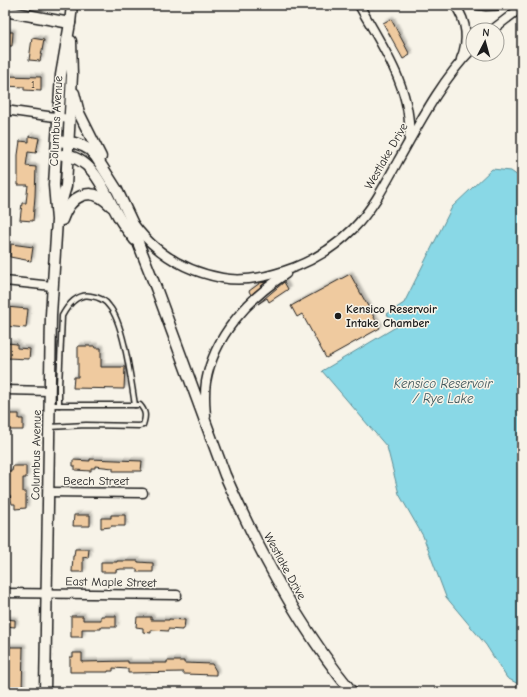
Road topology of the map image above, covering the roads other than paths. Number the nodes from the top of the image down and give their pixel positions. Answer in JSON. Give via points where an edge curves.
{"nodes":[{"id":1,"x":72,"y":5,"type":"edge"},
{"id":2,"x":359,"y":5,"type":"edge"},
{"id":3,"x":455,"y":5,"type":"edge"},
{"id":4,"x":478,"y":5,"type":"edge"},
{"id":5,"x":511,"y":5,"type":"edge"},
{"id":6,"x":522,"y":8,"type":"edge"},
{"id":7,"x":5,"y":11,"type":"edge"},
{"id":8,"x":503,"y":22,"type":"edge"},
{"id":9,"x":70,"y":23,"type":"junction"},
{"id":10,"x":465,"y":57,"type":"edge"},
{"id":11,"x":461,"y":61,"type":"junction"},
{"id":12,"x":72,"y":75,"type":"junction"},
{"id":13,"x":5,"y":110,"type":"edge"},
{"id":14,"x":58,"y":118,"type":"junction"},
{"id":15,"x":69,"y":119,"type":"junction"},
{"id":16,"x":57,"y":140,"type":"junction"},
{"id":17,"x":68,"y":142,"type":"junction"},
{"id":18,"x":409,"y":142,"type":"junction"},
{"id":19,"x":56,"y":154,"type":"junction"},
{"id":20,"x":67,"y":155,"type":"junction"},
{"id":21,"x":117,"y":190,"type":"junction"},
{"id":22,"x":122,"y":213,"type":"junction"},
{"id":23,"x":57,"y":220,"type":"junction"},
{"id":24,"x":56,"y":237,"type":"junction"},
{"id":25,"x":307,"y":262,"type":"junction"},
{"id":26,"x":5,"y":281,"type":"edge"},
{"id":27,"x":52,"y":286,"type":"junction"},
{"id":28,"x":5,"y":390,"type":"edge"},
{"id":29,"x":50,"y":391,"type":"junction"},
{"id":30,"x":55,"y":405,"type":"junction"},
{"id":31,"x":135,"y":405,"type":"junction"},
{"id":32,"x":49,"y":426,"type":"junction"},
{"id":33,"x":213,"y":444,"type":"junction"},
{"id":34,"x":48,"y":492,"type":"junction"},
{"id":35,"x":143,"y":493,"type":"dead end"},
{"id":36,"x":5,"y":593,"type":"edge"},
{"id":37,"x":46,"y":593,"type":"junction"},
{"id":38,"x":177,"y":595,"type":"dead end"},
{"id":39,"x":45,"y":692,"type":"edge"},
{"id":40,"x":352,"y":692,"type":"edge"}],
"edges":[{"from":1,"to":9,"type":"street","name":"Columbus Avenue"},
{"from":2,"to":18,"type":"street","via":[[390,61],[402,89],[409,115]]},
{"from":3,"to":11,"type":"street","via":[[461,13],[466,34]]},
{"from":4,"to":5,"type":"street"},
{"from":6,"to":8,"type":"street"},
{"from":7,"to":9,"type":"street"},
{"from":9,"to":12,"type":"street","name":"Columbus Avenue"},
{"from":9,"to":14,"type":"street","name":"Columbus Avenue","via":[[61,75]]},
{"from":10,"to":11,"type":"street","name":"Westlake Drive"},
{"from":11,"to":18,"type":"street","name":"Westlake Drive","via":[[433,100]]},
{"from":12,"to":15,"type":"street","name":"Columbus Avenue"},
{"from":12,"to":21,"type":"street","via":[[79,113]]},
{"from":13,"to":14,"type":"street"},
{"from":14,"to":15,"type":"street"},
{"from":14,"to":16,"type":"street","name":"Columbus Avenue"},
{"from":15,"to":17,"type":"street","name":"Columbus Avenue"},
{"from":16,"to":17,"type":"street"},
{"from":16,"to":19,"type":"street","name":"Columbus Avenue"},
{"from":17,"to":20,"type":"street","name":"Columbus Avenue"},
{"from":17,"to":21,"type":"street","via":[[90,150]]},
{"from":18,"to":25,"type":"street","name":"Westlake Drive","via":[[376,200],[354,228],[340,241]]},
{"from":19,"to":20,"type":"street"},
{"from":19,"to":23,"type":"street","name":"Columbus Avenue","via":[[54,185]]},
{"from":20,"to":22,"type":"street","via":[[82,162],[95,173]]},
{"from":20,"to":23,"type":"street","name":"Columbus Avenue","via":[[66,186]]},
{"from":21,"to":22,"type":"street"},
{"from":22,"to":24,"type":"street","via":[[99,196],[78,196],[68,207]]},
{"from":22,"to":25,"type":"street","name":"Westlake Drive","via":[[165,256],[181,265],[212,276],[229,280],[250,280],[270,276]]},
{"from":22,"to":33,"type":"street","name":"Westlake Drive","via":[[139,245],[156,288]]},
{"from":23,"to":24,"type":"street","name":"Columbus Avenue"},
{"from":24,"to":27,"type":"street","name":"Columbus Avenue"},
{"from":25,"to":33,"type":"street","name":"Westlake Drive","via":[[272,283],[254,298],[235,320],[216,351],[205,384],[204,400]]},
{"from":26,"to":27,"type":"street"},
{"from":27,"to":29,"type":"street","name":"Columbus Avenue"},
{"from":28,"to":29,"type":"street"},
{"from":29,"to":30,"type":"street","name":"Columbus Avenue"},
{"from":30,"to":31,"type":"lane"},
{"from":30,"to":31,"type":"lane","via":[[59,386],[62,316],[68,306],[86,295],[99,298],[109,305],[114,313],[125,351]]},
{"from":30,"to":32,"type":"street","name":"Columbus Avenue"},
{"from":31,"to":32,"type":"lane","via":[[140,405],[145,410],[146,417],[139,426]]},
{"from":32,"to":34,"type":"street","name":"Columbus Avenue"},
{"from":33,"to":40,"type":"street","name":"Westlake Drive","via":[[238,505],[281,588]]},
{"from":34,"to":35,"type":"street","name":"Beech Street"},
{"from":34,"to":37,"type":"street","name":"Columbus Avenue"},
{"from":36,"to":37,"type":"street","name":"East Maple Street"},
{"from":37,"to":38,"type":"street","name":"East Maple Street"},
{"from":37,"to":39,"type":"street","name":"Columbus Avenue"}]}
